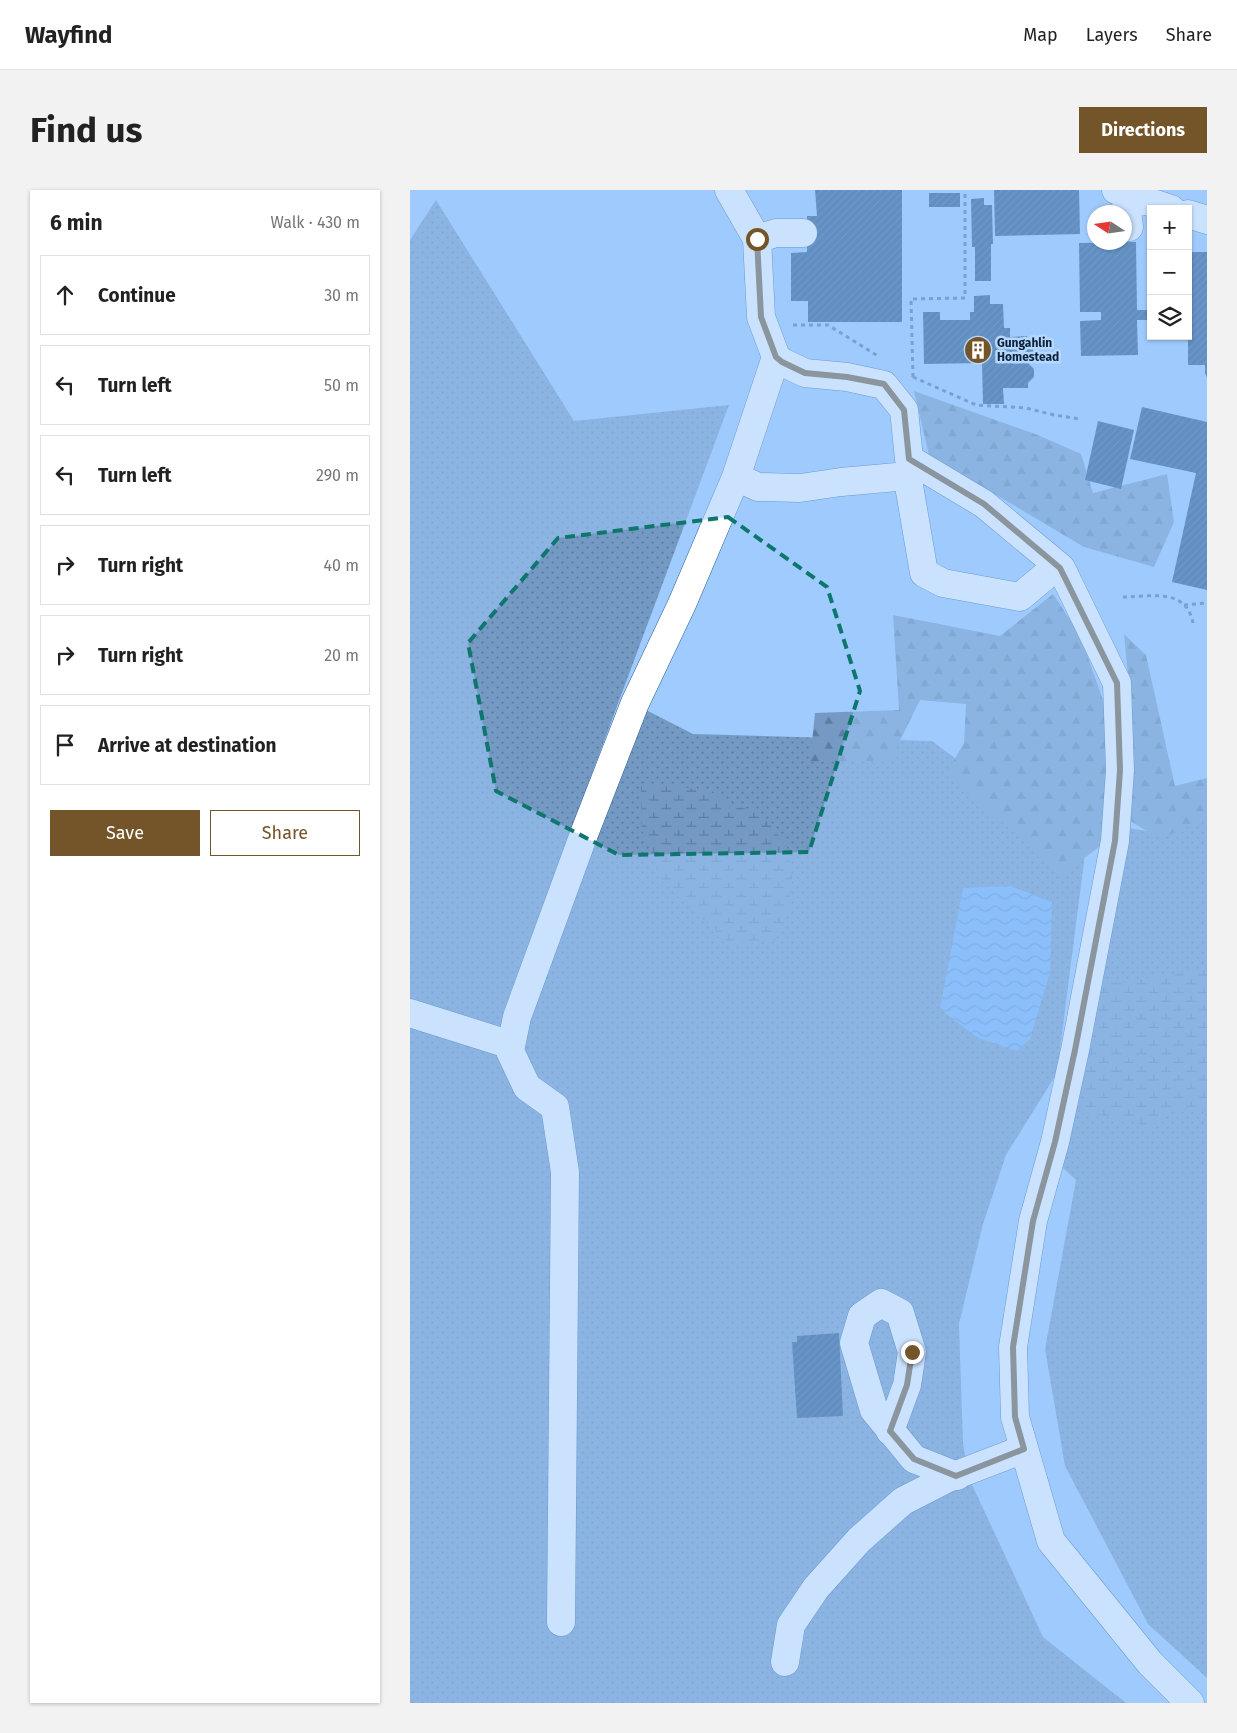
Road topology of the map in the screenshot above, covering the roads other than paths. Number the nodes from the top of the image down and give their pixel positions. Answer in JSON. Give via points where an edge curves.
{"nodes":[{"id":1,"x":729,"y":190,"type":"edge"},
{"id":2,"x":1121,"y":192,"type":"edge"},
{"id":3,"x":1124,"y":205,"type":"edge"},
{"id":4,"x":1160,"y":205,"type":"edge"},
{"id":5,"x":1192,"y":215,"type":"edge"},
{"id":6,"x":1207,"y":220,"type":"edge"},
{"id":7,"x":803,"y":233,"type":"dead end"},
{"id":8,"x":757,"y":239,"type":"junction"},
{"id":9,"x":776,"y":357,"type":"junction"},
{"id":10,"x":910,"y":468,"type":"junction"},
{"id":11,"x":736,"y":477,"type":"junction"},
{"id":12,"x":1057,"y":566,"type":"junction"},
{"id":13,"x":410,"y":1013,"type":"edge"},
{"id":14,"x":511,"y":1046,"type":"junction"},
{"id":15,"x":890,"y":1431,"type":"dead end"},
{"id":16,"x":1024,"y":1449,"type":"junction"},
{"id":17,"x":956,"y":1476,"type":"junction"},
{"id":18,"x":561,"y":1622,"type":"dead end"},
{"id":19,"x":785,"y":1662,"type":"dead end"},
{"id":20,"x":1190,"y":1703,"type":"edge"}],
"edges":[{"from":1,"to":8,"type":"lane"},
{"from":2,"to":3,"type":"lane"},
{"from":2,"to":4,"type":"lane"},
{"from":5,"to":6,"type":"lane"},
{"from":7,"to":8,"type":"lane","via":[[776,233]]},
{"from":8,"to":9,"type":"lane","via":[[761,317]]},
{"from":9,"to":10,"type":"lane","via":[[805,373],[884,384],[904,410]]},
{"from":9,"to":11,"type":"lane"},
{"from":10,"to":11,"type":"lane","via":[[800,488],[758,487]]},
{"from":10,"to":12,"type":"lane","via":[[984,504]]},
{"from":10,"to":12,"type":"lane","via":[[924,573],[943,583],[1020,597]]},
{"from":11,"to":14,"type":"lane","via":[[632,712],[516,1017]]},
{"from":12,"to":16,"type":"lane","via":[[1117,683],[1120,770],[1115,841],[1071,1069],[1033,1221],[1013,1347],[1015,1417]]},
{"from":13,"to":14,"type":"lane"},
{"from":14,"to":18,"type":"lane","via":[[510,1051],[527,1087],[555,1107],[565,1172]]},
{"from":15,"to":17,"type":"lane","via":[[914,1459]]},
{"from":16,"to":17,"type":"lane"},
{"from":16,"to":20,"type":"lane","via":[[1051,1541],[1150,1663]]},
{"from":17,"to":19,"type":"lane","via":[[903,1501],[859,1540],[816,1588],[791,1625]]}]}
